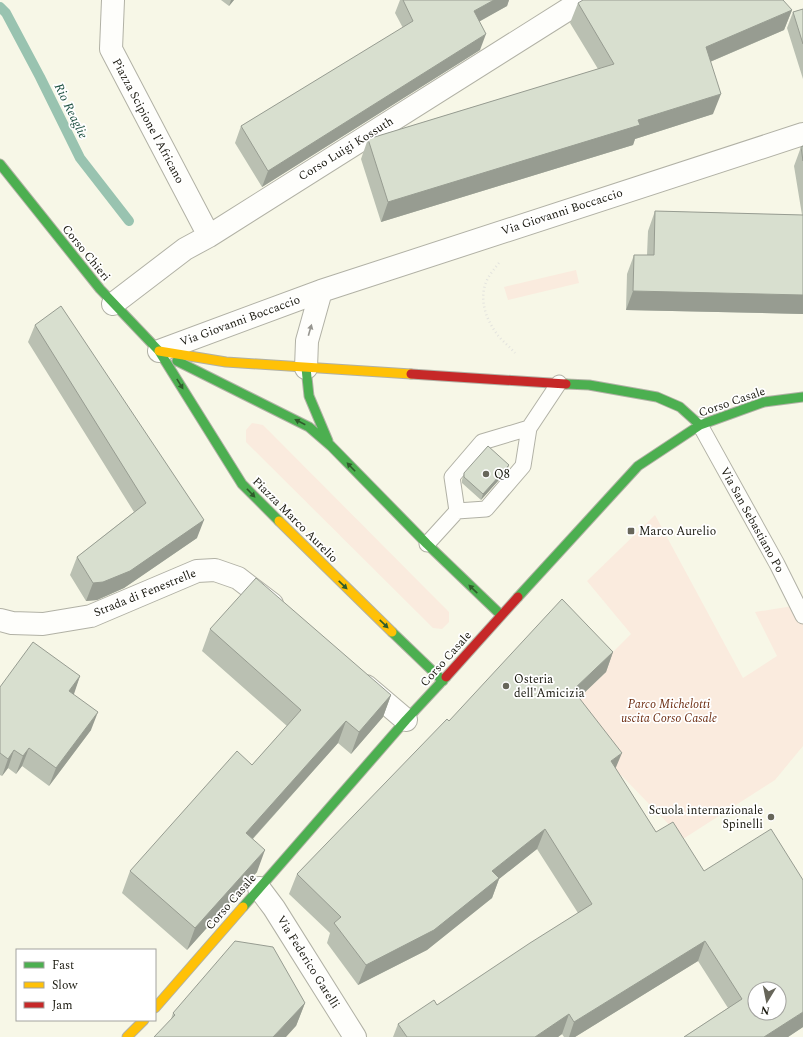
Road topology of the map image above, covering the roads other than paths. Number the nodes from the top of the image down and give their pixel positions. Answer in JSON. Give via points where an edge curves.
{"nodes":[{"id":1,"x":113,"y":0,"type":"edge"},
{"id":2,"x":583,"y":0,"type":"edge"},
{"id":3,"x":803,"y":134,"type":"edge"},
{"id":4,"x":0,"y":164,"type":"edge"},
{"id":5,"x":209,"y":236,"type":"junction"},
{"id":6,"x":321,"y":291,"type":"junction"},
{"id":7,"x":113,"y":304,"type":"junction"},
{"id":8,"x":159,"y":351,"type":"junction"},
{"id":9,"x":306,"y":368,"type":"junction"},
{"id":10,"x":559,"y":383,"type":"junction"},
{"id":11,"x":803,"y":397,"type":"edge"},
{"id":12,"x":700,"y":425,"type":"junction"},
{"id":13,"x":529,"y":428,"type":"junction"},
{"id":14,"x":331,"y":446,"type":"junction"},
{"id":15,"x":457,"y":511,"type":"junction"},
{"id":16,"x":427,"y":544,"type":"junction"},
{"id":17,"x":285,"y":615,"type":"edge"},
{"id":18,"x":501,"y":616,"type":"junction"},
{"id":19,"x":803,"y":616,"type":"edge"},
{"id":20,"x":0,"y":620,"type":"edge"},
{"id":21,"x":353,"y":675,"type":"edge"},
{"id":22,"x":443,"y":681,"type":"junction"},
{"id":23,"x":406,"y":720,"type":"junction"},
{"id":24,"x":259,"y":888,"type":"junction"},
{"id":25,"x":156,"y":1007,"type":"edge"},
{"id":26,"x":143,"y":1021,"type":"edge"},
{"id":27,"x":127,"y":1037,"type":"edge"},
{"id":28,"x":355,"y":1037,"type":"edge"}],
"edges":[{"from":1,"to":5,"type":"street","name":"Piazza Scipione l'Africano","via":[[111,49]]},
{"from":2,"to":5,"type":"street","name":"Corso Luigi Kossuth"},
{"from":3,"to":6,"type":"street","name":"Via Giovanni Boccaccio"},
{"from":4,"to":7,"type":"main road","name":"Corso Chieri"},
{"from":5,"to":7,"type":"street","name":"Corso Luigi Kossuth","via":[[185,249]]},
{"from":6,"to":8,"type":"street","name":"Via Giovanni Boccaccio"},
{"from":9,"to":6,"type":"street","name":"Via Giovanni Boccaccio","one_way":true,"via":[[307,341]]},
{"from":7,"to":8,"type":"main road","name":"Corso Chieri"},
{"from":8,"to":9,"type":"main road","via":[[226,362]]},
{"from":14,"to":8,"type":"main road","one_way":true,"via":[[309,427]]},
{"from":8,"to":22,"type":"main road","name":"Piazza Marco Aurelio","one_way":true,"via":[[242,484]]},
{"from":9,"to":10,"type":"main road"},
{"from":9,"to":14,"type":"main road","via":[[309,396]]},
{"from":10,"to":12,"type":"main road","via":[[589,385],[657,397],[680,407]]},
{"from":10,"to":13,"type":"lane"},
{"from":11,"to":12,"type":"main road","name":"Corso Casale","via":[[764,402]]},
{"from":12,"to":18,"type":"main road","name":"Corso Casale","via":[[638,466]]},
{"from":12,"to":19,"type":"lane","name":"Via San Sebastiano Po"},
{"from":13,"to":15,"type":"lane","via":[[523,466],[486,509]]},
{"from":13,"to":15,"type":"lane","via":[[482,442],[452,478]]},
{"from":16,"to":14,"type":"main road","one_way":true},
{"from":15,"to":16,"type":"lane"},
{"from":18,"to":16,"type":"main road","one_way":true},
{"from":17,"to":20,"type":"street","name":"Strada di Fenestrelle","via":[[238,578],[215,570],[197,571],[90,616],[43,624]]},
{"from":18,"to":22,"type":"main road","name":"Corso Casale"},
{"from":21,"to":23,"type":"street"},
{"from":22,"to":23,"type":"main road","name":"Corso Casale"},
{"from":23,"to":24,"type":"main road","name":"Corso Casale"},
{"from":24,"to":25,"type":"main road","name":"Corso Casale"},
{"from":24,"to":28,"type":"street","name":"Via Federico Garelli"},
{"from":26,"to":27,"type":"main road"}]}
